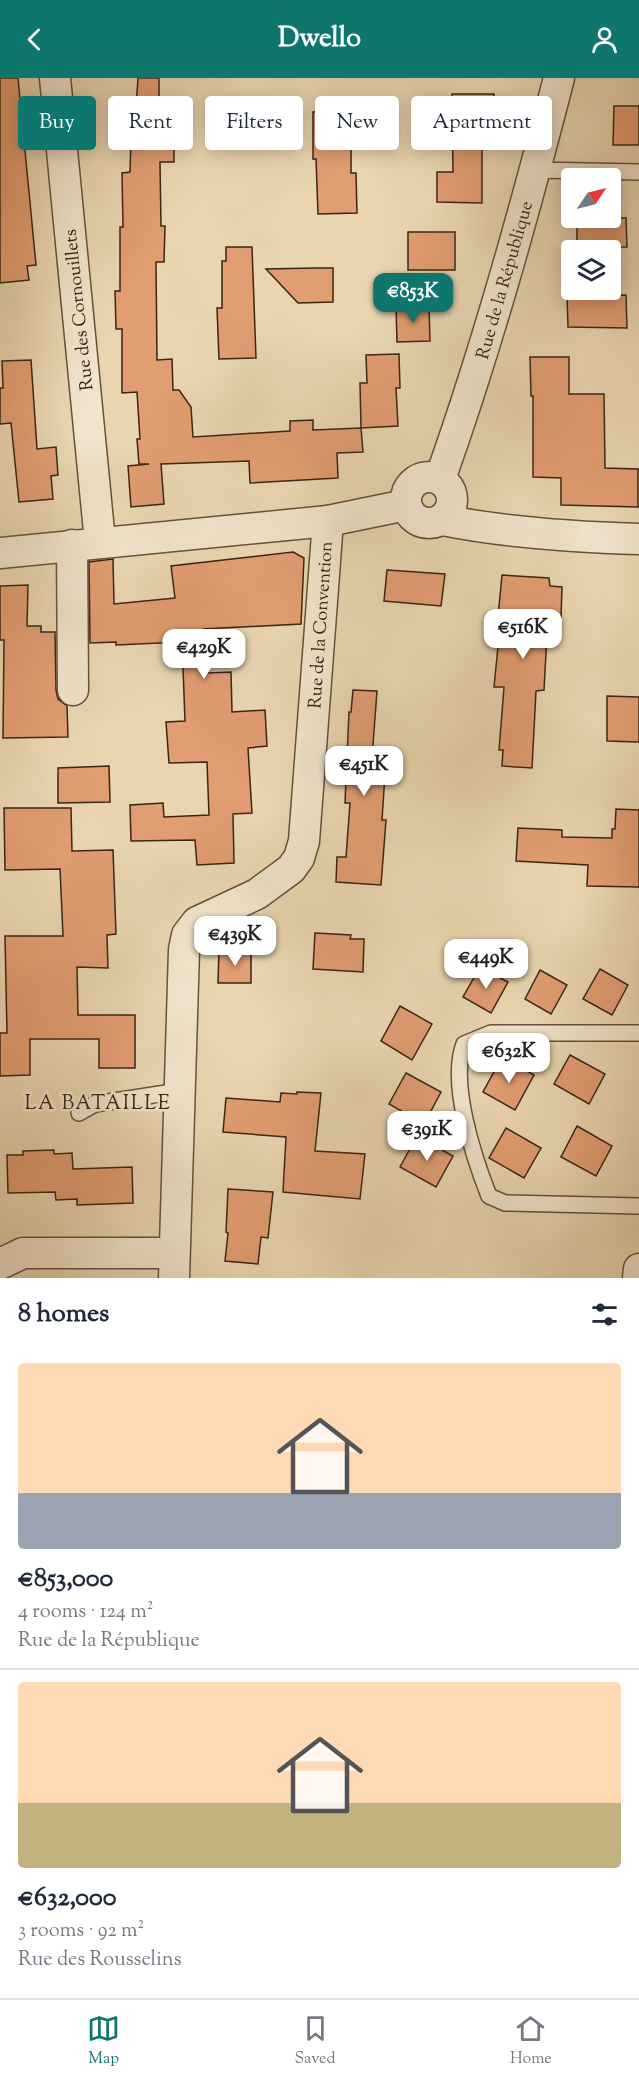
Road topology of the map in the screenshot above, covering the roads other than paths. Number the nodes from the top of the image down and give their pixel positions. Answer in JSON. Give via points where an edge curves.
{"nodes":[{"id":1,"x":55,"y":78,"type":"edge"},
{"id":2,"x":560,"y":78,"type":"edge"},
{"id":3,"x":536,"y":170,"type":"junction"},
{"id":4,"x":639,"y":172,"type":"edge"},
{"id":5,"x":440,"y":479,"type":"junction"},
{"id":6,"x":406,"y":505,"type":"junction"},
{"id":7,"x":443,"y":520,"type":"junction"},
{"id":8,"x":328,"y":521,"type":"junction"},
{"id":9,"x":639,"y":539,"type":"edge"},
{"id":10,"x":86,"y":544,"type":"junction"},
{"id":11,"x":0,"y":553,"type":"edge"},
{"id":12,"x":74,"y":690,"type":"dead end"},
{"id":13,"x":639,"y":1033,"type":"edge"},
{"id":14,"x":179,"y":1091,"type":"junction"},
{"id":15,"x":79,"y":1113,"type":"dead end"},
{"id":16,"x":639,"y":1206,"type":"edge"},
{"id":17,"x":0,"y":1264,"type":"edge"},
{"id":18,"x":174,"y":1265,"type":"edge"},
{"id":19,"x":639,"y":1269,"type":"edge"},
{"id":20,"x":638,"y":1278,"type":"edge"}],
"edges":[{"from":1,"to":10,"type":"street","name":"Rue des Cornouillets"},
{"from":2,"to":3,"type":"street","name":"Rue de la République"},
{"from":3,"to":4,"type":"lane"},
{"from":3,"to":5,"type":"street","name":"Rue de la République","via":[[471,392]]},
{"from":5,"to":6,"type":"street","via":[[425,477],[412,484]]},
{"from":5,"to":7,"type":"street","via":[[453,498]]},
{"from":6,"to":7,"type":"street","via":[[421,522]]},
{"from":6,"to":8,"type":"street"},
{"from":7,"to":9,"type":"street","via":[[482,528]]},
{"from":8,"to":10,"type":"street"},
{"from":8,"to":14,"type":"street","name":"Rue de la Convention","via":[[304,841],[291,869],[257,894],[197,922],[187,935]]},
{"from":10,"to":11,"type":"street"},
{"from":10,"to":12,"type":"street","name":"Rue des Cornouillets"},
{"from":13,"to":16,"type":"lane","via":[[490,1033],[464,1044],[459,1071],[463,1113],[489,1196],[505,1203]]},
{"from":14,"to":15,"type":"lane","via":[[95,1104]]},
{"from":14,"to":18,"type":"street","name":"Rue de la Convention"},
{"from":17,"to":18,"type":"street","via":[[23,1253]]},
{"from":19,"to":20,"type":"street"}]}
